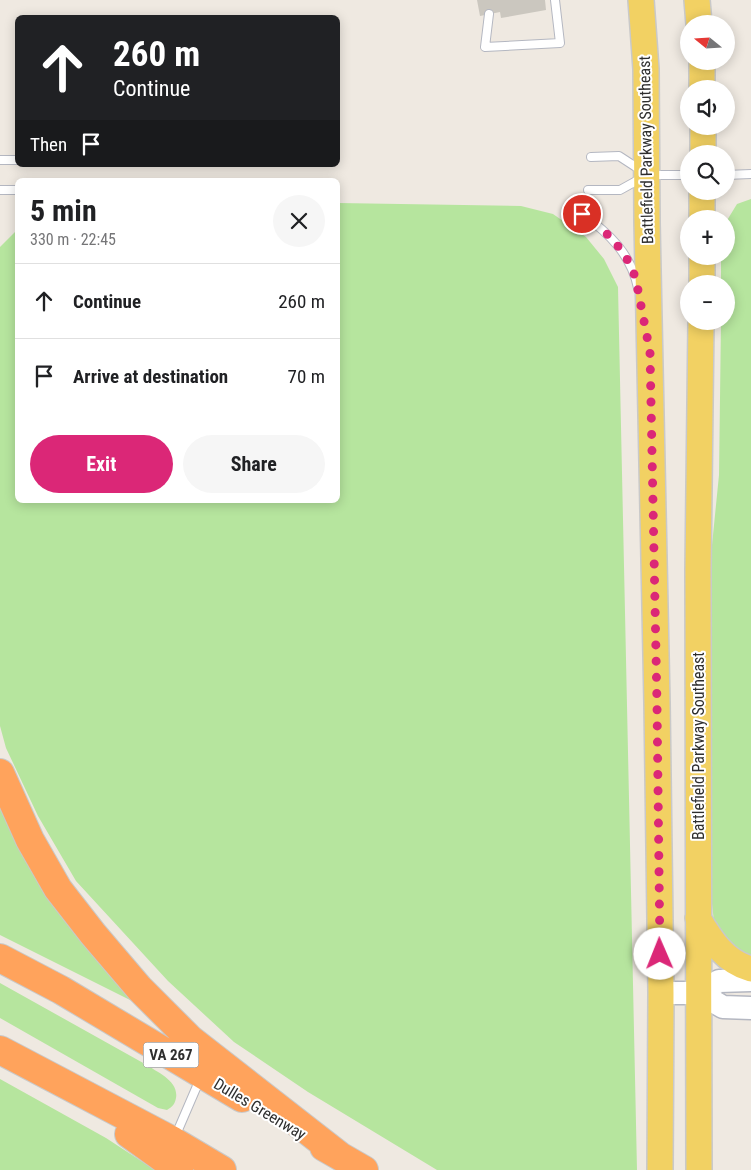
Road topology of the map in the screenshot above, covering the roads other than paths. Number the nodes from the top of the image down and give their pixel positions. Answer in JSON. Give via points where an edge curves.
{"nodes":[{"id":1,"x":554,"y":0,"type":"edge"},
{"id":2,"x":641,"y":0,"type":"edge"},
{"id":3,"x":697,"y":0,"type":"edge"},
{"id":4,"x":489,"y":14,"type":"dead end"},
{"id":5,"x":698,"y":15,"type":"edge"},
{"id":6,"x":591,"y":157,"type":"dead end"},
{"id":7,"x":0,"y":160,"type":"edge"},
{"id":8,"x":15,"y":160,"type":"edge"},
{"id":9,"x":751,"y":174,"type":"edge"},
{"id":10,"x":647,"y":175,"type":"junction"},
{"id":11,"x":680,"y":175,"type":"edge"},
{"id":12,"x":735,"y":175,"type":"edge"},
{"id":13,"x":0,"y":190,"type":"edge"},
{"id":14,"x":15,"y":190,"type":"edge"},
{"id":15,"x":588,"y":190,"type":"dead end"},
{"id":16,"x":582,"y":214,"type":"dead end"},
{"id":17,"x":701,"y":330,"type":"edge"},
{"id":18,"x":650,"y":352,"type":"junction"},
{"id":19,"x":0,"y":773,"type":"edge"},
{"id":20,"x":698,"y":918,"type":"junction"},
{"id":21,"x":0,"y":958,"type":"edge"},
{"id":22,"x":751,"y":970,"type":"edge"},
{"id":23,"x":751,"y":980,"type":"edge"},
{"id":24,"x":661,"y":993,"type":"junction"},
{"id":25,"x":699,"y":994,"type":"junction"},
{"id":26,"x":751,"y":1008,"type":"edge"},
{"id":27,"x":0,"y":1050,"type":"edge"},
{"id":28,"x":24,"y":1063,"type":"junction"},
{"id":29,"x":202,"y":1074,"type":"junction"},
{"id":30,"x":173,"y":1141,"type":"junction"},
{"id":31,"x":340,"y":1156,"type":"junction"},
{"id":32,"x":179,"y":1170,"type":"edge"},
{"id":33,"x":222,"y":1170,"type":"edge"},
{"id":34,"x":364,"y":1170,"type":"edge"},
{"id":35,"x":660,"y":1170,"type":"edge"},
{"id":36,"x":699,"y":1170,"type":"edge"}],
"edges":[{"from":1,"to":4,"type":"lane","via":[[560,43],[484,47]]},
{"from":2,"to":10,"type":"main road","name":"Battlefield Parkway Southeast","via":[[646,69]]},
{"from":3,"to":5,"type":"main road"},
{"from":6,"to":10,"type":"lane","via":[[619,156]]},
{"from":7,"to":8,"type":"lane"},
{"from":9,"to":12,"type":"lane"},
{"from":10,"to":11,"type":"lane"},
{"from":10,"to":15,"type":"lane","via":[[620,190]]},
{"from":10,"to":18,"type":"main road","name":"Battlefield Parkway Southeast"},
{"from":13,"to":14,"type":"lane"},
{"from":16,"to":18,"type":"lane","via":[[613,239],[631,265]]},
{"from":17,"to":20,"type":"main road","name":"Battlefield Parkway Southeast"},
{"from":18,"to":24,"type":"main road","name":"Battlefield Parkway Southeast"},
{"from":19,"to":31,"type":"highway","via":[[30,840],[58,889],[139,988],[190,1039]]},
{"from":20,"to":22,"type":"main road","via":[[710,939],[724,954]]},
{"from":20,"to":25,"type":"main road","name":"Battlefield Parkway Southeast"},
{"from":21,"to":29,"type":"highway","name":"Dulles Greenway","number":"VA 267","via":[[61,990]]},
{"from":23,"to":25,"type":"street","via":[[719,981]]},
{"from":24,"to":25,"type":"street"},
{"from":24,"to":35,"type":"main road","name":"Battlefield Parkway Southeast"},
{"from":25,"to":26,"type":"street","via":[[723,1007]]},
{"from":25,"to":36,"type":"main road","name":"Battlefield Parkway Southeast"},
{"from":27,"to":28,"type":"highway"},
{"from":28,"to":30,"type":"highway"},
{"from":28,"to":32,"type":"highway"},
{"from":29,"to":30,"type":"lane"},
{"from":29,"to":31,"type":"highway","name":"Dulles Greenway","number":"VA 267"},
{"from":30,"to":33,"type":"highway"},
{"from":31,"to":34,"type":"highway","name":"Dulles Greenway","number":"VA 267"}]}
